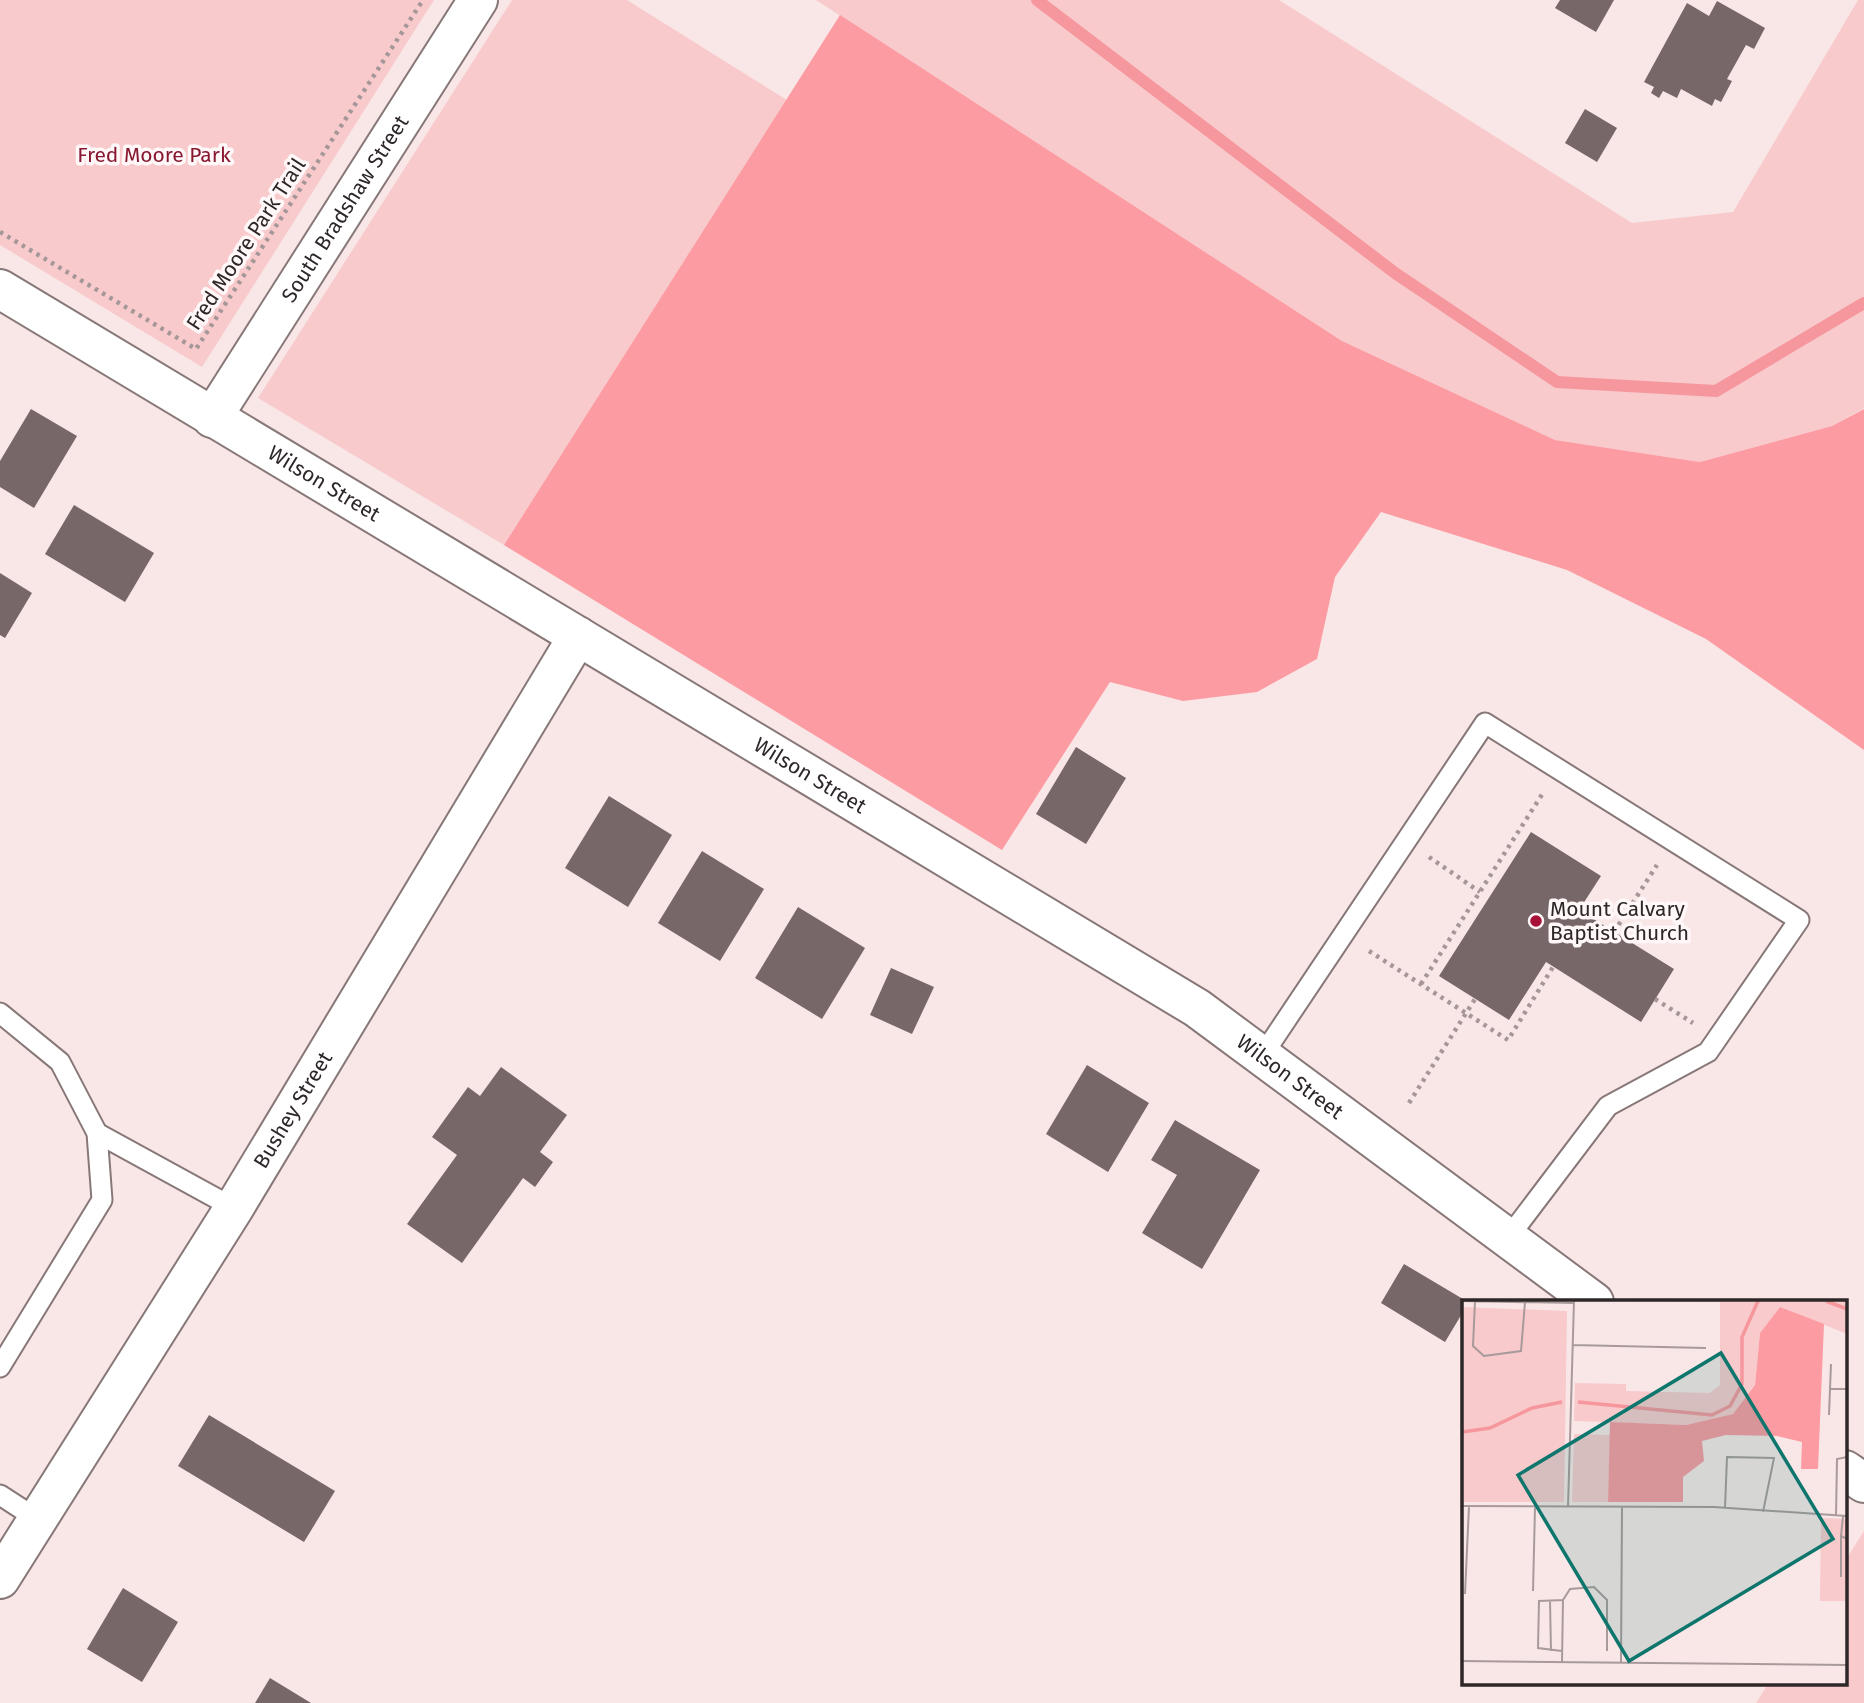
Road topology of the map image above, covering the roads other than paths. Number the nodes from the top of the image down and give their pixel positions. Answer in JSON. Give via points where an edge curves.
{"nodes":[{"id":1,"x":478,"y":0,"type":"edge"},
{"id":2,"x":0,"y":289,"type":"edge"},
{"id":3,"x":212,"y":418,"type":"junction"},
{"id":4,"x":578,"y":636,"type":"junction"},
{"id":5,"x":0,"y":1013,"type":"edge"},
{"id":6,"x":1262,"y":1056,"type":"junction"},
{"id":7,"x":97,"y":1133,"type":"junction"},
{"id":8,"x":234,"y":1208,"type":"junction"},
{"id":9,"x":1508,"y":1238,"type":"junction"},
{"id":10,"x":1591,"y":1300,"type":"edge"},
{"id":11,"x":0,"y":1367,"type":"edge"},
{"id":12,"x":1846,"y":1471,"type":"edge"},
{"id":13,"x":1864,"y":1483,"type":"edge"},
{"id":14,"x":0,"y":1495,"type":"edge"},
{"id":15,"x":37,"y":1518,"type":"junction"},
{"id":16,"x":0,"y":1578,"type":"edge"}],
"edges":[{"from":1,"to":3,"type":"street","name":"South Bradshaw Street"},
{"from":2,"to":3,"type":"street","name":"Wilson Street"},
{"from":3,"to":4,"type":"street","name":"Wilson Street"},
{"from":4,"to":6,"type":"street","name":"Wilson Street","via":[[1197,1008]]},
{"from":4,"to":8,"type":"street","name":"Bushey Street"},
{"from":5,"to":7,"type":"lane","via":[[60,1062]]},
{"from":6,"to":9,"type":"street","name":"Wilson Street"},
{"from":6,"to":9,"type":"lane","via":[[1485,723],[1799,919],[1707,1052],[1608,1106]]},
{"from":7,"to":8,"type":"lane"},
{"from":7,"to":11,"type":"lane","via":[[102,1200]]},
{"from":8,"to":15,"type":"street","name":"Bushey Street"},
{"from":9,"to":10,"type":"street","name":"Wilson Street"},
{"from":12,"to":13,"type":"street"},
{"from":14,"to":15,"type":"lane"},
{"from":15,"to":16,"type":"street","name":"Bushey Street"}]}
